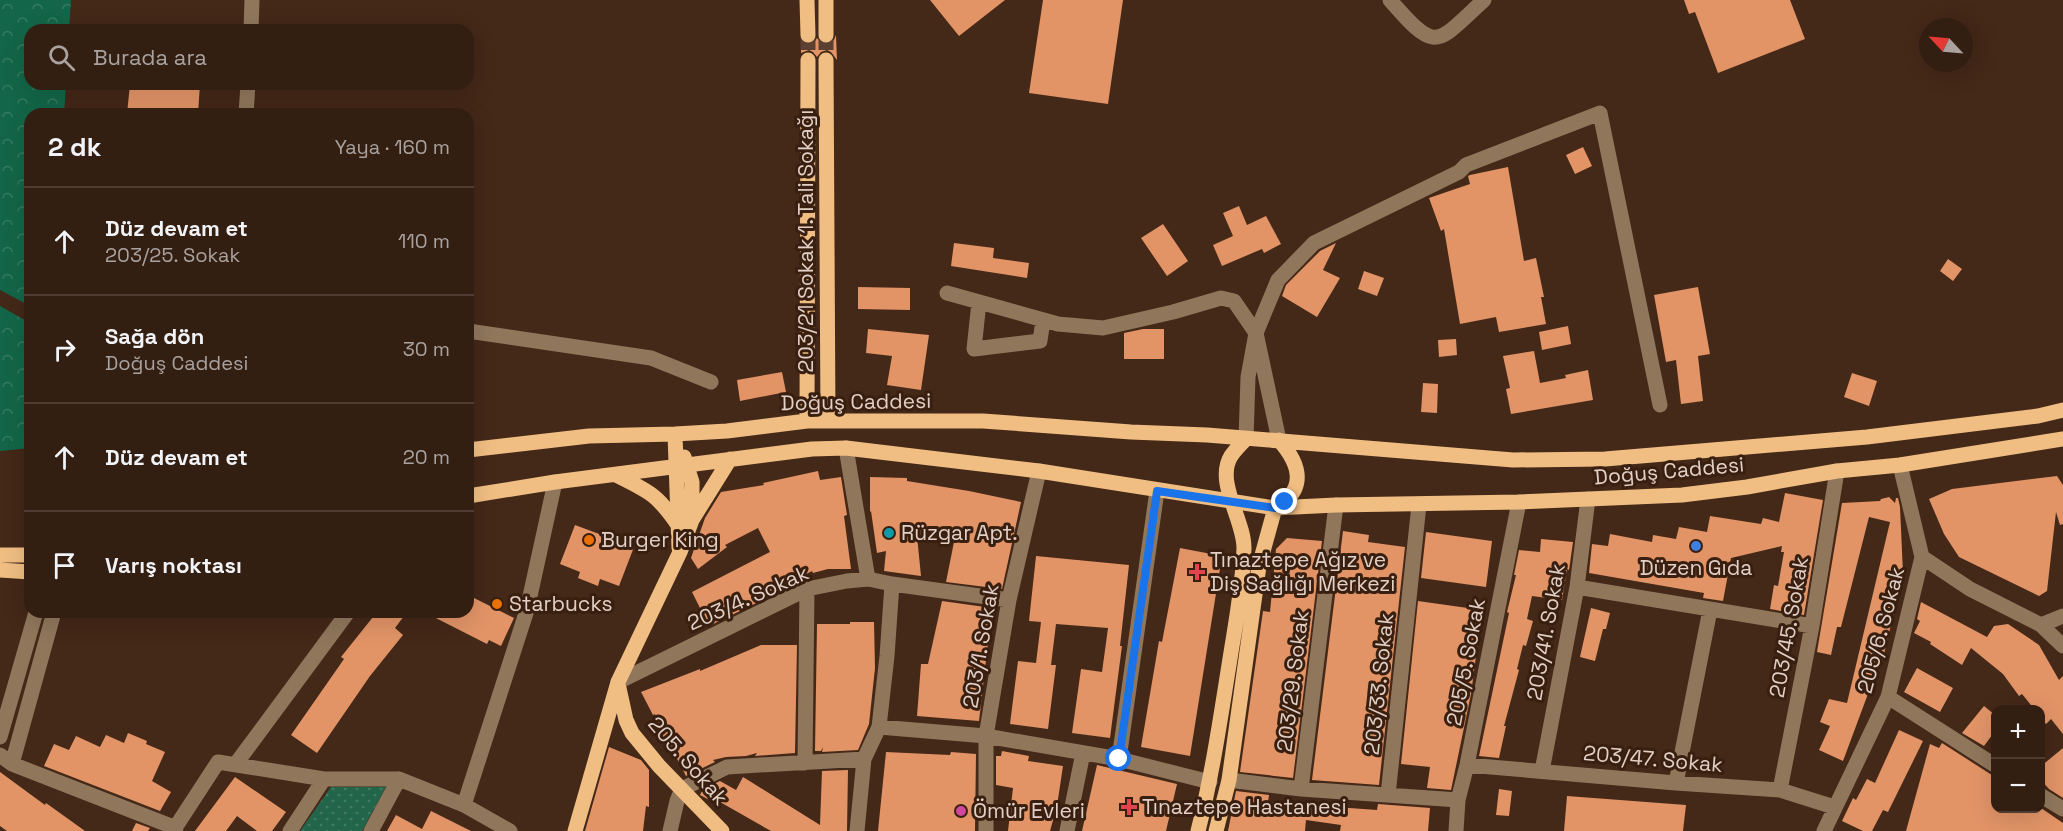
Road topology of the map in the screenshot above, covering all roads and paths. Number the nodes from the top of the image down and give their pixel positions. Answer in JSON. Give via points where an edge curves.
{"nodes":[{"id":1,"x":252,"y":0,"type":"edge"},
{"id":2,"x":807,"y":0,"type":"edge"},
{"id":3,"x":826,"y":0,"type":"edge"},
{"id":4,"x":1389,"y":0,"type":"edge"},
{"id":5,"x":1484,"y":0,"type":"edge"},
{"id":6,"x":251,"y":24,"type":"edge"},
{"id":7,"x":808,"y":35,"type":"tunnel mouth"},
{"id":8,"x":826,"y":35,"type":"tunnel mouth"},
{"id":9,"x":808,"y":60,"type":"tunnel mouth"},
{"id":10,"x":826,"y":60,"type":"tunnel mouth"},
{"id":11,"x":248,"y":90,"type":"edge"},
{"id":12,"x":246,"y":108,"type":"edge"},
{"id":13,"x":947,"y":293,"type":"dead end"},
{"id":14,"x":979,"y":302,"type":"junction"},
{"id":15,"x":1043,"y":320,"type":"junction"},
{"id":16,"x":474,"y":332,"type":"edge"},
{"id":17,"x":1256,"y":333,"type":"junction"},
{"id":18,"x":711,"y":382,"type":"dead end"},
{"id":19,"x":1660,"y":405,"type":"dead end"},
{"id":20,"x":2063,"y":410,"type":"edge"},
{"id":21,"x":807,"y":421,"type":"junction"},
{"id":22,"x":828,"y":421,"type":"junction"},
{"id":23,"x":675,"y":434,"type":"junction"},
{"id":24,"x":1246,"y":439,"type":"junction"},
{"id":25,"x":2063,"y":439,"type":"edge"},
{"id":26,"x":1279,"y":440,"type":"junction"},
{"id":27,"x":846,"y":448,"type":"junction"},
{"id":28,"x":474,"y":449,"type":"edge"},
{"id":29,"x":730,"y":459,"type":"junction"},
{"id":30,"x":1900,"y":465,"type":"junction"},
{"id":31,"x":682,"y":467,"type":"junction"},
{"id":32,"x":1039,"y":471,"type":"junction"},
{"id":33,"x":1837,"y":471,"type":"junction"},
{"id":34,"x":616,"y":475,"type":"junction"},
{"id":35,"x":555,"y":482,"type":"junction"},
{"id":36,"x":1157,"y":491,"type":"junction"},
{"id":37,"x":474,"y":495,"type":"edge"},
{"id":38,"x":1588,"y":500,"type":"junction"},
{"id":39,"x":1233,"y":502,"type":"junction"},
{"id":40,"x":1519,"y":502,"type":"junction"},
{"id":41,"x":1336,"y":505,"type":"junction"},
{"id":42,"x":1419,"y":505,"type":"junction"},
{"id":43,"x":1275,"y":508,"type":"junction"},
{"id":44,"x":685,"y":523,"type":"junction"},
{"id":45,"x":0,"y":555,"type":"edge"},
{"id":46,"x":24,"y":555,"type":"edge"},
{"id":47,"x":1922,"y":557,"type":"junction"},
{"id":48,"x":0,"y":570,"type":"edge"},
{"id":49,"x":24,"y":572,"type":"edge"},
{"id":50,"x":868,"y":579,"type":"junction"},
{"id":51,"x":892,"y":584,"type":"junction"},
{"id":52,"x":1577,"y":587,"type":"junction"},
{"id":53,"x":807,"y":589,"type":"junction"},
{"id":54,"x":1010,"y":600,"type":"junction"},
{"id":55,"x":1710,"y":610,"type":"junction"},
{"id":56,"x":2063,"y":616,"type":"edge"},
{"id":57,"x":34,"y":618,"type":"edge"},
{"id":58,"x":52,"y":618,"type":"edge"},
{"id":59,"x":344,"y":618,"type":"edge"},
{"id":60,"x":2041,"y":625,"type":"junction"},
{"id":61,"x":1812,"y":626,"type":"junction"},
{"id":62,"x":2063,"y":646,"type":"edge"},
{"id":63,"x":618,"y":682,"type":"junction"},
{"id":64,"x":1888,"y":697,"type":"junction"},
{"id":65,"x":879,"y":727,"type":"junction"},
{"id":66,"x":986,"y":736,"type":"junction"},
{"id":67,"x":0,"y":737,"type":"edge"},
{"id":68,"x":1083,"y":753,"type":"junction"},
{"id":69,"x":6,"y":759,"type":"edge"},
{"id":70,"x":864,"y":759,"type":"junction"},
{"id":71,"x":1119,"y":759,"type":"junction"},
{"id":72,"x":805,"y":763,"type":"junction"},
{"id":73,"x":1991,"y":763,"type":"edge"},
{"id":74,"x":235,"y":765,"type":"junction"},
{"id":75,"x":1467,"y":765,"type":"junction"},
{"id":76,"x":1542,"y":771,"type":"junction"},
{"id":77,"x":324,"y":779,"type":"junction"},
{"id":78,"x":399,"y":779,"type":"junction"},
{"id":79,"x":1229,"y":780,"type":"junction"},
{"id":80,"x":1210,"y":782,"type":"junction"},
{"id":81,"x":1676,"y":783,"type":"junction"},
{"id":82,"x":682,"y":789,"type":"junction"},
{"id":83,"x":1301,"y":789,"type":"junction"},
{"id":84,"x":1780,"y":790,"type":"junction"},
{"id":85,"x":1388,"y":795,"type":"junction"},
{"id":86,"x":2045,"y":798,"type":"edge"},
{"id":87,"x":1458,"y":800,"type":"junction"},
{"id":88,"x":464,"y":805,"type":"junction"},
{"id":89,"x":1834,"y":807,"type":"junction"},
{"id":90,"x":2063,"y":809,"type":"edge"},
{"id":91,"x":174,"y":829,"type":"edge"},
{"id":92,"x":290,"y":831,"type":"edge"},
{"id":93,"x":371,"y":831,"type":"edge"},
{"id":94,"x":510,"y":831,"type":"edge"},
{"id":95,"x":575,"y":831,"type":"edge"},
{"id":96,"x":670,"y":831,"type":"edge"},
{"id":97,"x":722,"y":831,"type":"edge"},
{"id":98,"x":857,"y":831,"type":"edge"},
{"id":99,"x":986,"y":831,"type":"edge"},
{"id":100,"x":1067,"y":831,"type":"edge"},
{"id":101,"x":1198,"y":831,"type":"edge"},
{"id":102,"x":1216,"y":831,"type":"edge"},
{"id":103,"x":1456,"y":831,"type":"edge"},
{"id":104,"x":1824,"y":831,"type":"edge"}],
"edges":[{"from":1,"to":6,"type":"street"},
{"from":2,"to":7,"type":"main road"},
{"from":3,"to":8,"type":"main road"},
{"from":4,"to":5,"type":"street","via":[[1413,27],[1435,38],[1445,36]]},
{"from":9,"to":21,"type":"main road","name":"203/21 Sokak 1. Tali Sokağı"},
{"from":10,"to":22,"type":"main road","name":"203/21 Sokak 1. Tali Sokağı"},
{"from":11,"to":12,"type":"street"},
{"from":13,"to":14,"type":"street"},
{"from":14,"to":15,"type":"street"},
{"from":14,"to":15,"type":"street","via":[[974,350],[1040,342]]},
{"from":15,"to":17,"type":"street","via":[[1103,328],[1221,297],[1234,301]]},
{"from":16,"to":18,"type":"street","via":[[651,358]]},
{"from":17,"to":19,"type":"street","via":[[1278,280],[1314,243],[1466,165],[1600,114]]},
{"from":17,"to":24,"type":"street","via":[[1248,377]]},
{"from":17,"to":26,"type":"street"},
{"from":20,"to":26,"type":"main road","name":"Doğuş Caddesi","via":[[1867,437],[1605,459],[1513,460]]},
{"from":21,"to":22,"type":"main road","name":"Doğuş Caddesi"},
{"from":21,"to":23,"type":"main road","name":"Doğuş Caddesi"},
{"from":22,"to":24,"type":"main road","name":"Doğuş Caddesi","via":[[983,422]]},
{"from":23,"to":28,"type":"main road","name":"Doğuş Caddesi","via":[[589,436]]},
{"from":23,"to":31,"type":"main road"},
{"from":24,"to":26,"type":"main road"},
{"from":24,"to":39,"type":"main road","via":[[1230,456],[1226,467]]},
{"from":25,"to":30,"type":"main road","name":"Doğuş Caddesi"},
{"from":26,"to":43,"type":"main road","via":[[1295,461],[1298,472],[1292,494]]},
{"from":27,"to":29,"type":"main road"},
{"from":27,"to":32,"type":"main road"},
{"from":27,"to":50,"type":"street"},
{"from":29,"to":31,"type":"main road"},
{"from":29,"to":44,"type":"main road"},
{"from":30,"to":33,"type":"main road","name":"Doğuş Caddesi"},
{"from":30,"to":47,"type":"street","name":"205/6. Sokak"},
{"from":31,"to":34,"type":"main road"},
{"from":31,"to":44,"type":"main road"},
{"from":32,"to":36,"type":"main road"},
{"from":32,"to":54,"type":"street","name":"203/1. Sokak"},
{"from":33,"to":38,"type":"main road","name":"Doğuş Caddesi","via":[[1682,495]]},
{"from":33,"to":61,"type":"street","name":"203/45. Sokak"},
{"from":34,"to":35,"type":"main road"},
{"from":34,"to":44,"type":"main road","via":[[650,492]]},
{"from":35,"to":37,"type":"main road"},
{"from":35,"to":88,"type":"street","via":[[527,610]]},
{"from":36,"to":39,"type":"main road"},
{"from":36,"to":71,"type":"street"},
{"from":38,"to":40,"type":"main road","name":"Doğuş Caddesi"},
{"from":38,"to":52,"type":"street","name":"203/41. Sokak"},
{"from":39,"to":43,"type":"main road"},
{"from":39,"to":80,"type":"main road","via":[[1244,534],[1243,575]]},
{"from":40,"to":42,"type":"main road","name":"Doğuş Caddesi"},
{"from":40,"to":75,"type":"street","name":"205/5. Sokak"},
{"from":41,"to":42,"type":"main road","name":"Doğuş Caddesi"},
{"from":41,"to":43,"type":"main road","name":"Doğuş Caddesi"},
{"from":41,"to":83,"type":"street","name":"203/29. Sokak"},
{"from":42,"to":85,"type":"street","name":"203/33. Sokak"},
{"from":43,"to":79,"type":"main road","via":[[1259,566]]},
{"from":44,"to":63,"type":"main road","via":[[680,552]]},
{"from":45,"to":46,"type":"main road"},
{"from":47,"to":60,"type":"street","via":[[1970,589]]},
{"from":47,"to":64,"type":"street","name":"205/6. Sokak"},
{"from":48,"to":49,"type":"main road"},
{"from":50,"to":51,"type":"street","name":"203/4. Sokak"},
{"from":50,"to":53,"type":"street","name":"203/4. Sokak"},
{"from":51,"to":54,"type":"street","name":"203/4. Sokak"},
{"from":51,"to":65,"type":"street"},
{"from":52,"to":55,"type":"street"},
{"from":52,"to":76,"type":"street","name":"203/41. Sokak"},
{"from":53,"to":63,"type":"street","name":"203/4. Sokak"},
{"from":53,"to":72,"type":"street"},
{"from":54,"to":66,"type":"street","name":"203/1. Sokak"},
{"from":55,"to":61,"type":"street"},
{"from":55,"to":81,"type":"street"},
{"from":56,"to":60,"type":"street"},
{"from":57,"to":67,"type":"street"},
{"from":58,"to":69,"type":"street"},
{"from":59,"to":74,"type":"street"},
{"from":60,"to":62,"type":"street"},
{"from":61,"to":84,"type":"street","name":"203/45. Sokak"},
{"from":63,"to":82,"type":"main road","name":"205. Sokak","via":[[633,733]]},
{"from":63,"to":95,"type":"main road"},
{"from":64,"to":73,"type":"street"},
{"from":64,"to":89,"type":"street","name":"205/6. Sokak"},
{"from":65,"to":66,"type":"street"},
{"from":65,"to":70,"type":"street"},
{"from":66,"to":68,"type":"street"},
{"from":66,"to":99,"type":"street","name":"203/1. Sokak"},
{"from":68,"to":71,"type":"street"},
{"from":68,"to":100,"type":"street"},
{"from":69,"to":91,"type":"street"},
{"from":70,"to":72,"type":"street"},
{"from":70,"to":98,"type":"street"},
{"from":71,"to":80,"type":"street"},
{"from":72,"to":82,"type":"street","via":[[727,768]]},
{"from":74,"to":77,"type":"street"},
{"from":74,"to":91,"type":"street","via":[[218,762]]},
{"from":75,"to":76,"type":"street","name":"203/47. Sokak"},
{"from":75,"to":87,"type":"street","name":"205/5. Sokak"},
{"from":76,"to":81,"type":"street","name":"203/47. Sokak"},
{"from":77,"to":78,"type":"street"},
{"from":77,"to":92,"type":"street"},
{"from":78,"to":88,"type":"street"},
{"from":78,"to":93,"type":"street"},
{"from":79,"to":83,"type":"street"},
{"from":79,"to":102,"type":"main road"},
{"from":80,"to":101,"type":"main road"},
{"from":81,"to":84,"type":"street","name":"203/47. Sokak"},
{"from":82,"to":96,"type":"street"},
{"from":82,"to":97,"type":"main road","name":"205. Sokak"},
{"from":83,"to":85,"type":"street"},
{"from":84,"to":89,"type":"street","name":"203/47. Sokak"},
{"from":85,"to":87,"type":"street"},
{"from":86,"to":90,"type":"street"},
{"from":87,"to":103,"type":"street","name":"205/5. Sokak"},
{"from":88,"to":94,"type":"street"},
{"from":89,"to":104,"type":"street","name":"205/6. Sokak"}]}
